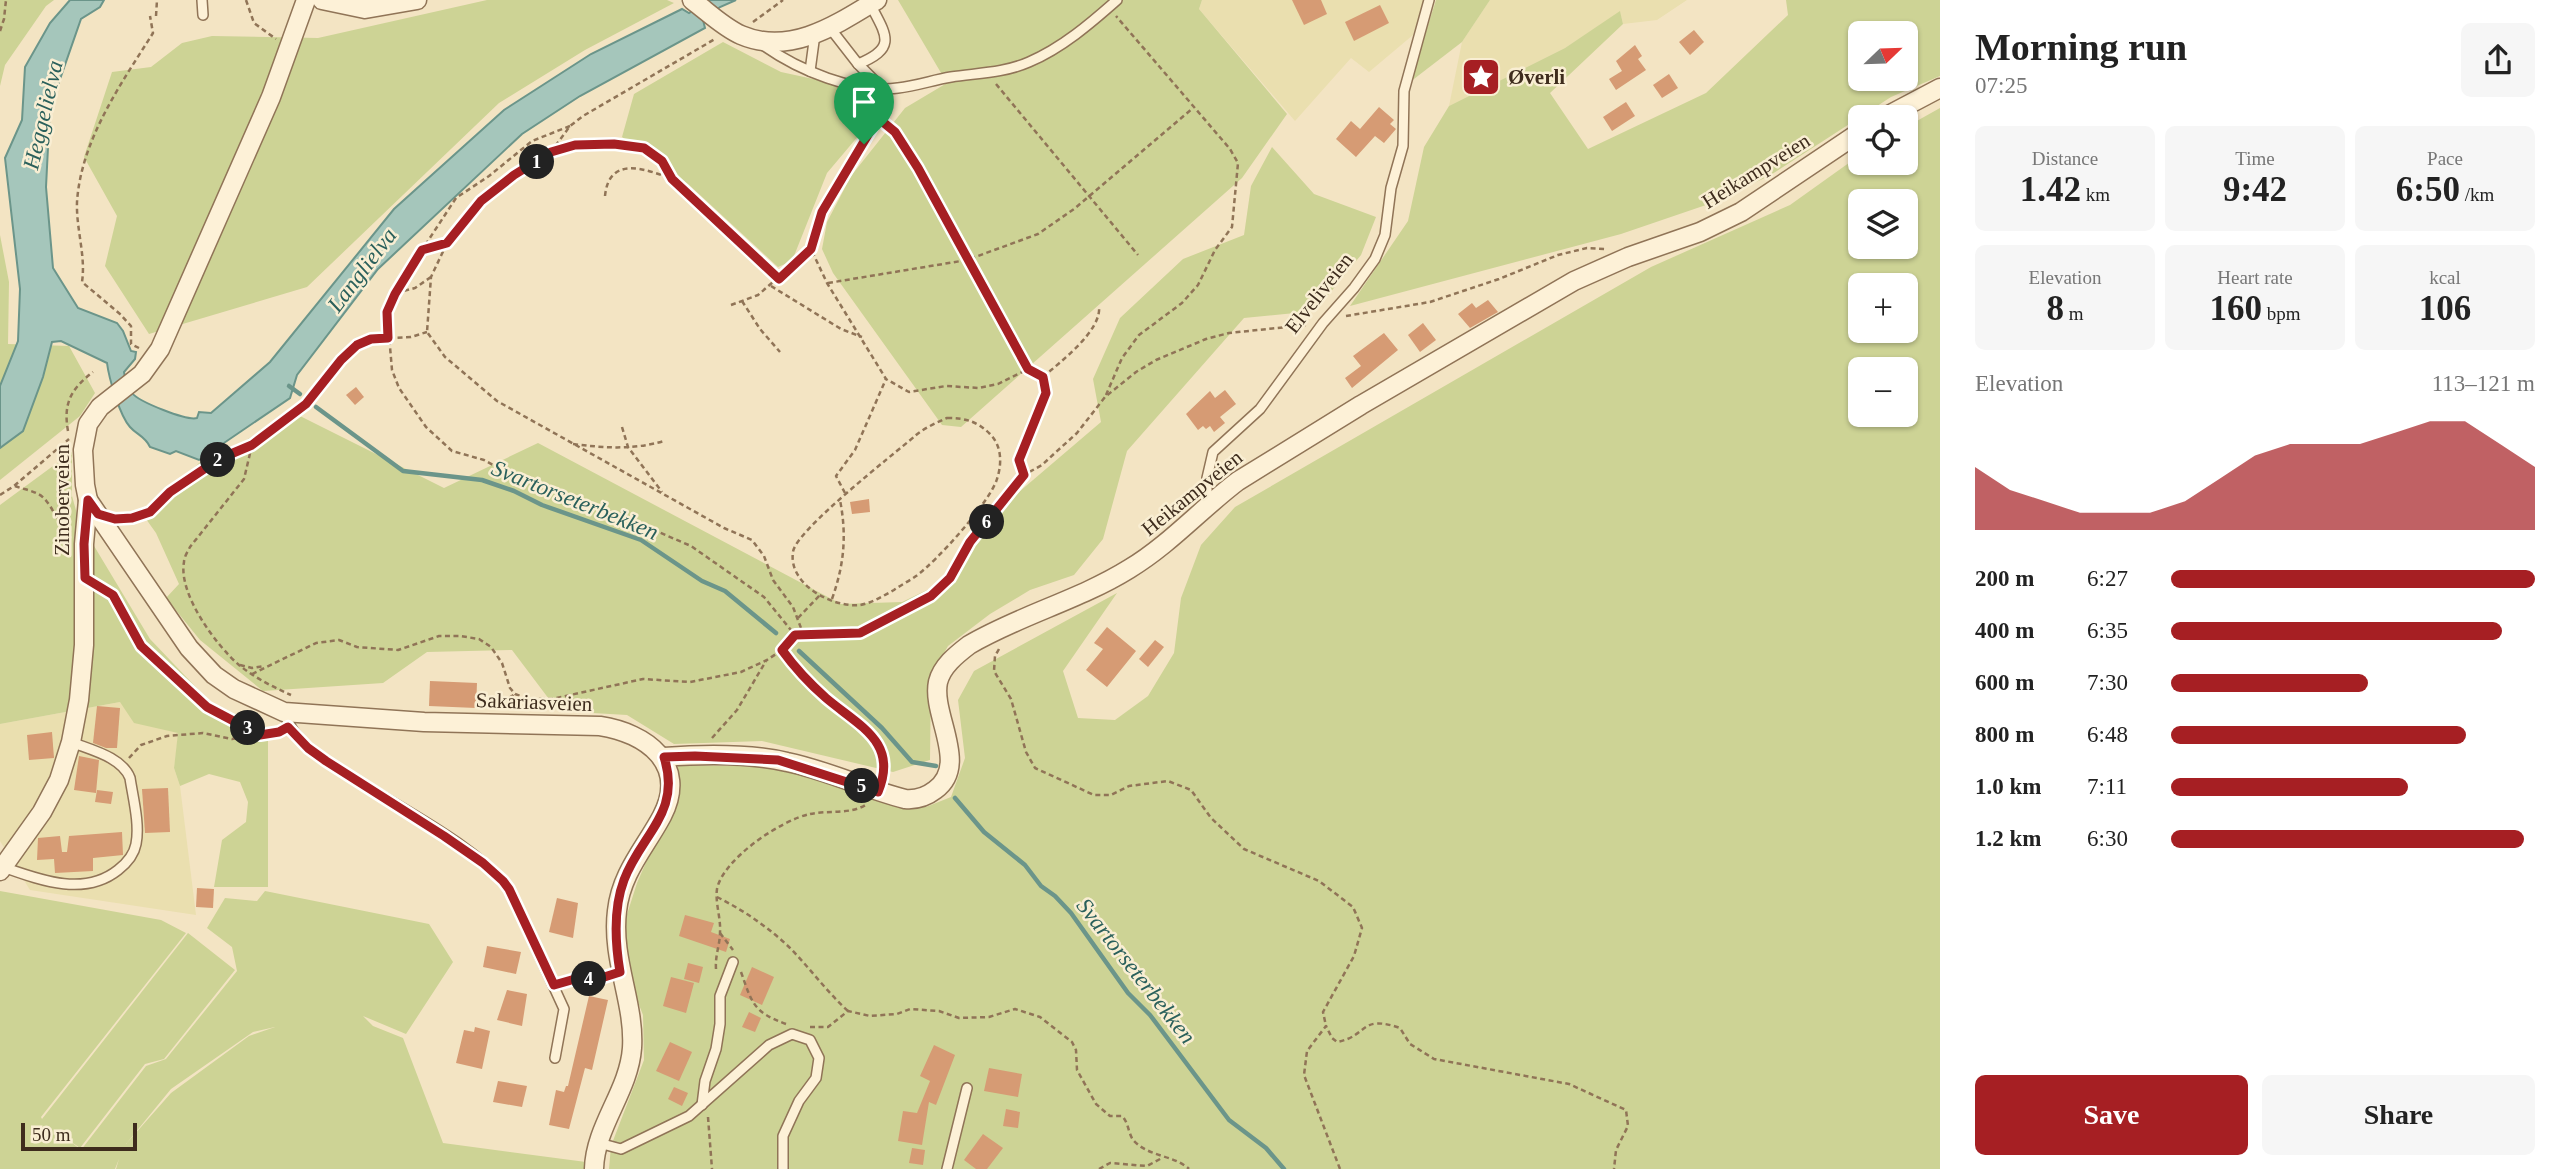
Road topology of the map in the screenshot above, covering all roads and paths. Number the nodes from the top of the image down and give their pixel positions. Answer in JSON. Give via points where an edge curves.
{"nodes":[{"id":1,"x":6,"y":0,"type":"edge"},
{"id":2,"x":157,"y":0,"type":"edge"},
{"id":3,"x":202,"y":0,"type":"edge"},
{"id":4,"x":246,"y":0,"type":"edge"},
{"id":5,"x":306,"y":0,"type":"edge"},
{"id":6,"x":322,"y":0,"type":"edge"},
{"id":7,"x":417,"y":0,"type":"edge"},
{"id":8,"x":783,"y":0,"type":"edge"},
{"id":9,"x":1117,"y":0,"type":"edge"},
{"id":10,"x":1429,"y":0,"type":"edge"},
{"id":11,"x":694,"y":1,"type":"edge"},
{"id":12,"x":874,"y":2,"type":"edge"},
{"id":13,"x":1108,"y":7,"type":"junction"},
{"id":14,"x":203,"y":15,"type":"dead end"},
{"id":15,"x":150,"y":16,"type":"dead end"},
{"id":16,"x":156,"y":16,"type":"dead end"},
{"id":17,"x":734,"y":29,"type":"junction"},
{"id":18,"x":0,"y":31,"type":"edge"},
{"id":19,"x":823,"y":31,"type":"junction"},
{"id":20,"x":289,"y":50,"type":"junction"},
{"id":21,"x":858,"y":64,"type":"junction"},
{"id":22,"x":810,"y":71,"type":"junction"},
{"id":23,"x":988,"y":73,"type":"junction"},
{"id":24,"x":1940,"y":88,"type":"edge"},
{"id":25,"x":883,"y":89,"type":"junction"},
{"id":26,"x":1908,"y":105,"type":"edge"},
{"id":27,"x":1193,"y":108,"type":"junction"},
{"id":28,"x":878,"y":118,"type":"junction"},
{"id":29,"x":570,"y":126,"type":"junction"},
{"id":30,"x":1848,"y":140,"type":"edge"},
{"id":31,"x":551,"y":152,"type":"junction"},
{"id":32,"x":672,"y":179,"type":"junction"},
{"id":33,"x":605,"y":197,"type":"dead end"},
{"id":34,"x":1088,"y":198,"type":"junction"},
{"id":35,"x":447,"y":243,"type":"junction"},
{"id":36,"x":811,"y":249,"type":"junction"},
{"id":37,"x":422,"y":250,"type":"junction"},
{"id":38,"x":1138,"y":254,"type":"dead end"},
{"id":39,"x":967,"y":260,"type":"junction"},
{"id":40,"x":431,"y":277,"type":"junction"},
{"id":41,"x":779,"y":279,"type":"junction"},
{"id":42,"x":827,"y":283,"type":"junction"},
{"id":43,"x":771,"y":286,"type":"junction"},
{"id":44,"x":395,"y":294,"type":"junction"},
{"id":45,"x":742,"y":301,"type":"junction"},
{"id":46,"x":731,"y":305,"type":"dead end"},
{"id":47,"x":1098,"y":306,"type":"dead end"},
{"id":48,"x":427,"y":332,"type":"junction"},
{"id":49,"x":862,"y":337,"type":"junction"},
{"id":50,"x":388,"y":338,"type":"junction"},
{"id":51,"x":160,"y":349,"type":"junction"},
{"id":52,"x":780,"y":352,"type":"dead end"},
{"id":53,"x":1028,"y":369,"type":"junction"},
{"id":54,"x":93,"y":372,"type":"dead end"},
{"id":55,"x":1043,"y":377,"type":"junction"},
{"id":56,"x":886,"y":379,"type":"junction"},
{"id":57,"x":1105,"y":397,"type":"dead end"},
{"id":58,"x":622,"y":427,"type":"dead end"},
{"id":59,"x":663,"y":441,"type":"dead end"},
{"id":60,"x":570,"y":443,"type":"junction"},
{"id":61,"x":252,"y":445,"type":"junction"},
{"id":62,"x":628,"y":447,"type":"junction"},
{"id":63,"x":14,"y":486,"type":"junction"},
{"id":64,"x":662,"y":493,"type":"junction"},
{"id":65,"x":0,"y":495,"type":"edge"},
{"id":66,"x":846,"y":495,"type":"junction"},
{"id":67,"x":840,"y":500,"type":"junction"},
{"id":68,"x":1207,"y":504,"type":"junction"},
{"id":69,"x":93,"y":507,"type":"junction"},
{"id":70,"x":84,"y":544,"type":"junction"},
{"id":71,"x":85,"y":578,"type":"junction"},
{"id":72,"x":820,"y":595,"type":"junction"},
{"id":73,"x":832,"y":600,"type":"junction"},
{"id":74,"x":799,"y":618,"type":"junction"},
{"id":75,"x":795,"y":635,"type":"junction"},
{"id":76,"x":1002,"y":645,"type":"dead end"},
{"id":77,"x":782,"y":650,"type":"junction"},
{"id":78,"x":767,"y":660,"type":"junction"},
{"id":79,"x":238,"y":664,"type":"junction"},
{"id":80,"x":267,"y":665,"type":"junction"},
{"id":81,"x":252,"y":674,"type":"junction"},
{"id":82,"x":309,"y":715,"type":"junction"},
{"id":83,"x":286,"y":720,"type":"junction"},
{"id":84,"x":260,"y":735,"type":"junction"},
{"id":85,"x":71,"y":742,"type":"junction"},
{"id":86,"x":695,"y":756,"type":"junction"},
{"id":87,"x":664,"y":757,"type":"junction"},
{"id":88,"x":122,"y":765,"type":"junction"},
{"id":89,"x":878,"y":792,"type":"junction"},
{"id":90,"x":2,"y":869,"type":"edge"},
{"id":91,"x":717,"y":897,"type":"junction"},
{"id":92,"x":737,"y":961,"type":"junction"},
{"id":93,"x":620,"y":972,"type":"junction"},
{"id":94,"x":554,"y":985,"type":"junction"},
{"id":95,"x":848,"y":1011,"type":"junction"},
{"id":96,"x":1326,"y":1026,"type":"junction"},
{"id":97,"x":795,"y":1027,"type":"dead end"},
{"id":98,"x":806,"y":1027,"type":"dead end"},
{"id":99,"x":555,"y":1058,"type":"dead end"},
{"id":100,"x":967,"y":1088,"type":"dead end"},
{"id":101,"x":702,"y":1105,"type":"junction"},
{"id":102,"x":599,"y":1143,"type":"junction"},
{"id":103,"x":1163,"y":1158,"type":"junction"},
{"id":104,"x":594,"y":1169,"type":"edge"},
{"id":105,"x":783,"y":1169,"type":"edge"},
{"id":106,"x":947,"y":1169,"type":"edge"},
{"id":107,"x":1099,"y":1169,"type":"edge"},
{"id":108,"x":1189,"y":1169,"type":"edge"},
{"id":109,"x":1340,"y":1169,"type":"edge"},
{"id":110,"x":1614,"y":1169,"type":"edge"}],
"edges":[{"from":1,"to":18,"type":"path"},
{"from":2,"to":16,"type":"path"},
{"from":3,"to":14,"type":"lane"},
{"from":4,"to":20,"type":"path","via":[[254,23]]},
{"from":5,"to":20,"type":"street","name":"Zinoberveien"},
{"from":6,"to":7,"type":"street","via":[[365,9]]},
{"from":8,"to":17,"type":"path"},
{"from":9,"to":13,"type":"lane"},
{"from":10,"to":68,"type":"lane","name":"Elveliveien","via":[[1404,91],[1403,146],[1385,235],[1375,258],[1260,409],[1213,452]]},
{"from":11,"to":17,"type":"street"},
{"from":12,"to":19,"type":"street"},
{"from":12,"to":21,"type":"lane","via":[[885,34],[884,47],[877,56]]},
{"from":13,"to":23,"type":"lane","via":[[1044,54]]},
{"from":13,"to":27,"type":"path"},
{"from":15,"to":51,"type":"path","via":[[153,33],[92,142],[78,185],[77,207],[82,282],[131,326],[131,344]]},
{"from":17,"to":19,"type":"street","via":[[787,42]]},
{"from":17,"to":22,"type":"lane"},
{"from":17,"to":29,"type":"path"},
{"from":19,"to":21,"type":"lane"},
{"from":19,"to":22,"type":"lane"},
{"from":20,"to":51,"type":"street","name":"Zinoberveien"},
{"from":21,"to":25,"type":"lane"},
{"from":22,"to":25,"type":"lane"},
{"from":23,"to":25,"type":"lane"},
{"from":23,"to":34,"type":"path"},
{"from":24,"to":26,"type":"street"},
{"from":25,"to":28,"type":"path"},
{"from":27,"to":34,"type":"path"},
{"from":27,"to":57,"type":"path","via":[[1238,163],[1232,227],[1190,294],[1139,335],[1122,358]]},
{"from":28,"to":36,"type":"path","via":[[822,212]]},
{"from":28,"to":39,"type":"path","via":[[895,132],[918,168]]},
{"from":29,"to":31,"type":"path"},
{"from":29,"to":37,"type":"path","via":[[532,141],[456,198]]},
{"from":30,"to":68,"type":"street","name":"Heikampveien","via":[[1741,212],[1600,269],[1529,305],[1273,459]]},
{"from":31,"to":32,"type":"path","via":[[575,145],[644,148],[662,161]]},
{"from":31,"to":35,"type":"path","via":[[481,201]]},
{"from":32,"to":33,"type":"path","via":[[627,168],[610,178]]},
{"from":32,"to":41,"type":"path"},
{"from":34,"to":38,"type":"path"},
{"from":34,"to":39,"type":"path","via":[[1038,234]]},
{"from":35,"to":37,"type":"path"},
{"from":35,"to":40,"type":"path"},
{"from":36,"to":41,"type":"path"},
{"from":36,"to":42,"type":"path"},
{"from":37,"to":44,"type":"path"},
{"from":39,"to":42,"type":"path"},
{"from":39,"to":53,"type":"path"},
{"from":40,"to":44,"type":"path"},
{"from":40,"to":48,"type":"path"},
{"from":41,"to":43,"type":"path"},
{"from":42,"to":49,"type":"path"},
{"from":43,"to":45,"type":"path"},
{"from":43,"to":49,"type":"path"},
{"from":44,"to":50,"type":"path","via":[[387,312]]},
{"from":45,"to":46,"type":"path"},
{"from":45,"to":52,"type":"path"},
{"from":47,"to":55,"type":"path","via":[[1095,326]]},
{"from":48,"to":50,"type":"path"},
{"from":48,"to":60,"type":"path","via":[[445,357],[497,401]]},
{"from":49,"to":56,"type":"path"},
{"from":50,"to":61,"type":"path","via":[[357,345],[313,398]]},
{"from":50,"to":75,"type":"path","via":[[399,388],[426,427],[452,450],[691,546],[764,597]]},
{"from":51,"to":69,"type":"street","name":"Zinoberveien","via":[[142,374],[97,410],[88,424],[83,467]]},
{"from":53,"to":55,"type":"path"},
{"from":53,"to":56,"type":"path","via":[[979,388],[946,386],[909,392]]},
{"from":54,"to":63,"type":"path","via":[[70,397],[65,414],[70,438]]},
{"from":55,"to":75,"type":"path","via":[[1044,400],[1019,460],[1024,475],[970,542],[950,578],[931,596],[860,633]]},
{"from":56,"to":66,"type":"path","via":[[855,450],[836,476]]},
{"from":58,"to":62,"type":"path"},
{"from":59,"to":62,"type":"path"},
{"from":60,"to":62,"type":"path"},
{"from":60,"to":64,"type":"path"},
{"from":61,"to":69,"type":"path","via":[[219,459],[170,492],[150,512],[123,518]]},
{"from":61,"to":79,"type":"path","via":[[244,479],[190,547],[183,572],[198,614]]},
{"from":62,"to":64,"type":"path"},
{"from":63,"to":65,"type":"path"},
{"from":63,"to":70,"type":"path","via":[[40,494],[70,537]]},
{"from":64,"to":74,"type":"path","via":[[752,540]]},
{"from":66,"to":67,"type":"path"},
{"from":66,"to":73,"type":"path","via":[[916,435],[947,418],[963,418],[983,427],[1001,456],[997,481],[981,504],[950,545],[916,576],[873,601],[858,605]]},
{"from":67,"to":72,"type":"path","via":[[792,550],[794,567]]},
{"from":67,"to":73,"type":"path","via":[[845,550]]},
{"from":68,"to":89,"type":"street","name":"Heikampveien","via":[[1153,554],[1126,571],[979,639],[959,653],[943,670],[937,686],[949,753],[944,781],[918,799]]},
{"from":69,"to":70,"type":"street","name":"Zinoberveien"},
{"from":69,"to":83,"type":"street","name":"Sakariasveien","via":[[170,623],[214,675]]},
{"from":70,"to":71,"type":"street","name":"Zinoberveien"},
{"from":71,"to":84,"type":"path","via":[[113,595],[141,646],[207,707]]},
{"from":71,"to":85,"type":"street","name":"Zinoberveien","via":[[82,673]]},
{"from":72,"to":73,"type":"path"},
{"from":72,"to":74,"type":"path"},
{"from":74,"to":75,"type":"path","via":[[801,628]]},
{"from":75,"to":77,"type":"path"},
{"from":76,"to":96,"type":"path","via":[[994,671],[1011,699],[1035,768],[1094,795],[1168,781],[1191,790],[1211,818],[1244,849],[1319,881],[1353,907],[1362,928],[1354,956],[1323,1012]]},
{"from":77,"to":78,"type":"path"},
{"from":77,"to":89,"type":"path","via":[[798,672],[873,736],[885,762]]},
{"from":78,"to":80,"type":"path","via":[[712,679],[643,679],[552,699],[515,694],[491,647],[479,639],[460,636],[439,636],[398,650],[357,647],[339,640],[316,643]]},
{"from":78,"to":86,"type":"path","via":[[737,710]]},
{"from":79,"to":80,"type":"path","via":[[252,668]]},
{"from":79,"to":81,"type":"path"},
{"from":80,"to":81,"type":"path"},
{"from":81,"to":82,"type":"path","via":[[302,701]]},
{"from":82,"to":83,"type":"street","name":"Sakariasveien"},
{"from":82,"to":87,"type":"street","name":"Sakariasveien","via":[[600,726],[637,736]]},
{"from":83,"to":84,"type":"path","via":[[279,732]]},
{"from":83,"to":94,"type":"lane","via":[[308,748],[444,836],[503,881]]},
{"from":84,"to":88,"type":"path","via":[[232,739],[202,733],[167,736],[141,745]]},
{"from":85,"to":88,"type":"lane"},
{"from":85,"to":90,"type":"street","name":"Zinoberveien","via":[[47,803]]},
{"from":86,"to":87,"type":"street","name":"Heikampveien"},
{"from":86,"to":89,"type":"street","name":"Heikampveien","via":[[788,762]]},
{"from":87,"to":93,"type":"street","via":[[670,783],[663,814],[624,879],[620,895],[616,924]]},
{"from":88,"to":90,"type":"lane","via":[[130,778],[137,840],[126,864],[103,880],[83,885]]},
{"from":89,"to":91,"type":"path","via":[[875,800],[860,809],[809,814],[770,830],[726,872]]},
{"from":91,"to":92,"type":"path","via":[[720,933]]},
{"from":91,"to":95,"type":"path","via":[[789,947]]},
{"from":92,"to":97,"type":"path","via":[[753,1006]]},
{"from":92,"to":101,"type":"lane","via":[[720,996],[716,1049]]},
{"from":93,"to":94,"type":"path"},
{"from":93,"to":102,"type":"street","via":[[632,1056]]},
{"from":94,"to":99,"type":"lane","via":[[564,1009]]},
{"from":95,"to":98,"type":"path","via":[[828,1027]]},
{"from":95,"to":103,"type":"path","via":[[870,1016],[928,1010],[960,1018],[989,1017],[1015,1009],[1040,1017],[1072,1042],[1077,1070],[1096,1104],[1111,1116],[1122,1116],[1135,1143]]},
{"from":96,"to":109,"type":"path","via":[[1307,1051],[1304,1075]]},
{"from":96,"to":110,"type":"path","via":[[1337,1042],[1382,1021],[1400,1028],[1410,1044],[1434,1059],[1569,1084],[1616,1104],[1626,1110],[1629,1126],[1616,1150]]},
{"from":100,"to":106,"type":"lane"},
{"from":101,"to":102,"type":"lane","via":[[621,1149]]},
{"from":101,"to":105,"type":"lane","via":[[769,1045],[792,1034],[810,1040],[819,1058],[816,1078],[783,1136]]},
{"from":102,"to":104,"type":"street"},
{"from":103,"to":107,"type":"path","via":[[1147,1166],[1110,1163]]},
{"from":103,"to":108,"type":"path"}]}
